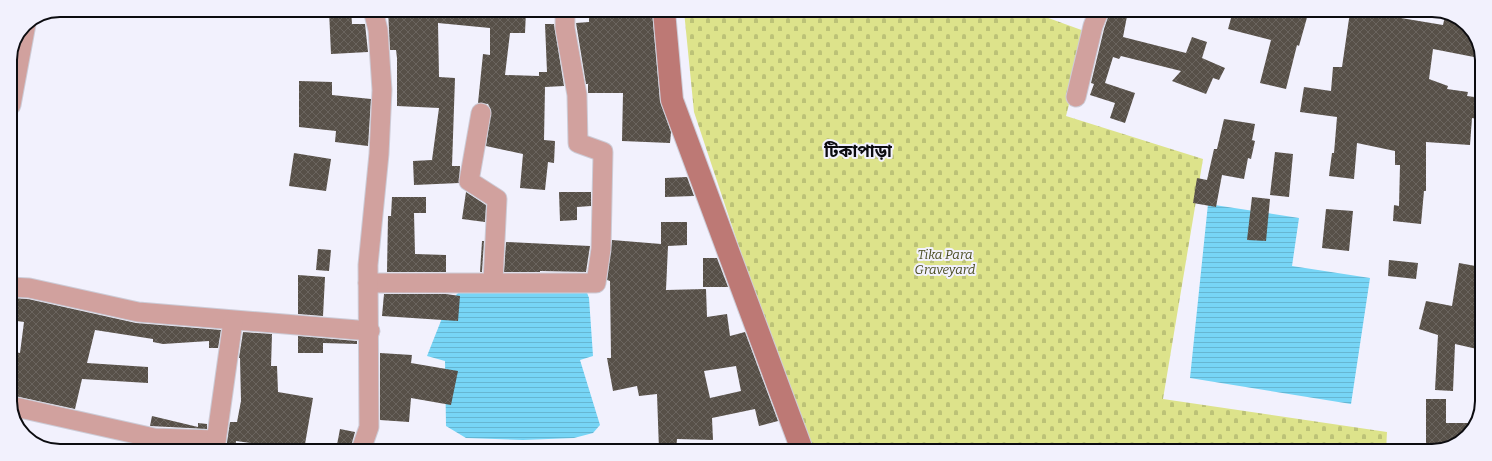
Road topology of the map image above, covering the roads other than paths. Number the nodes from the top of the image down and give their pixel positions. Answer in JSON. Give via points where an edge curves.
{"nodes":[{"id":1,"x":375,"y":17,"type":"edge"},
{"id":2,"x":565,"y":17,"type":"edge"},
{"id":3,"x":665,"y":17,"type":"edge"},
{"id":4,"x":1097,"y":17,"type":"edge"},
{"id":5,"x":24,"y":37,"type":"edge"},
{"id":6,"x":17,"y":73,"type":"edge"},
{"id":7,"x":1076,"y":98,"type":"dead end"},
{"id":8,"x":481,"y":113,"type":"dead end"},
{"id":9,"x":492,"y":282,"type":"junction"},
{"id":10,"x":368,"y":283,"type":"junction"},
{"id":11,"x":17,"y":287,"type":"edge"},
{"id":12,"x":233,"y":320,"type":"junction"},
{"id":13,"x":370,"y":331,"type":"junction"},
{"id":14,"x":18,"y":407,"type":"edge"},
{"id":15,"x":207,"y":444,"type":"edge"},
{"id":16,"x":216,"y":444,"type":"edge"},
{"id":17,"x":363,"y":444,"type":"edge"},
{"id":18,"x":800,"y":444,"type":"edge"}],
"edges":[{"from":1,"to":10,"type":"street","via":[[382,90]]},
{"from":2,"to":9,"type":"street","via":[[577,95],[578,143],[603,152],[601,249],[596,283]]},
{"from":3,"to":18,"type":"main road","via":[[672,100]]},
{"from":4,"to":7,"type":"street"},
{"from":5,"to":6,"type":"street"},
{"from":8,"to":9,"type":"street","via":[[469,180],[497,199]]},
{"from":9,"to":10,"type":"street"},
{"from":10,"to":13,"type":"street"},
{"from":11,"to":12,"type":"street","via":[[138,312]]},
{"from":12,"to":13,"type":"street"},
{"from":12,"to":16,"type":"street"},
{"from":13,"to":17,"type":"street","via":[[369,427]]},
{"from":14,"to":15,"type":"street","via":[[154,438]]}]}
